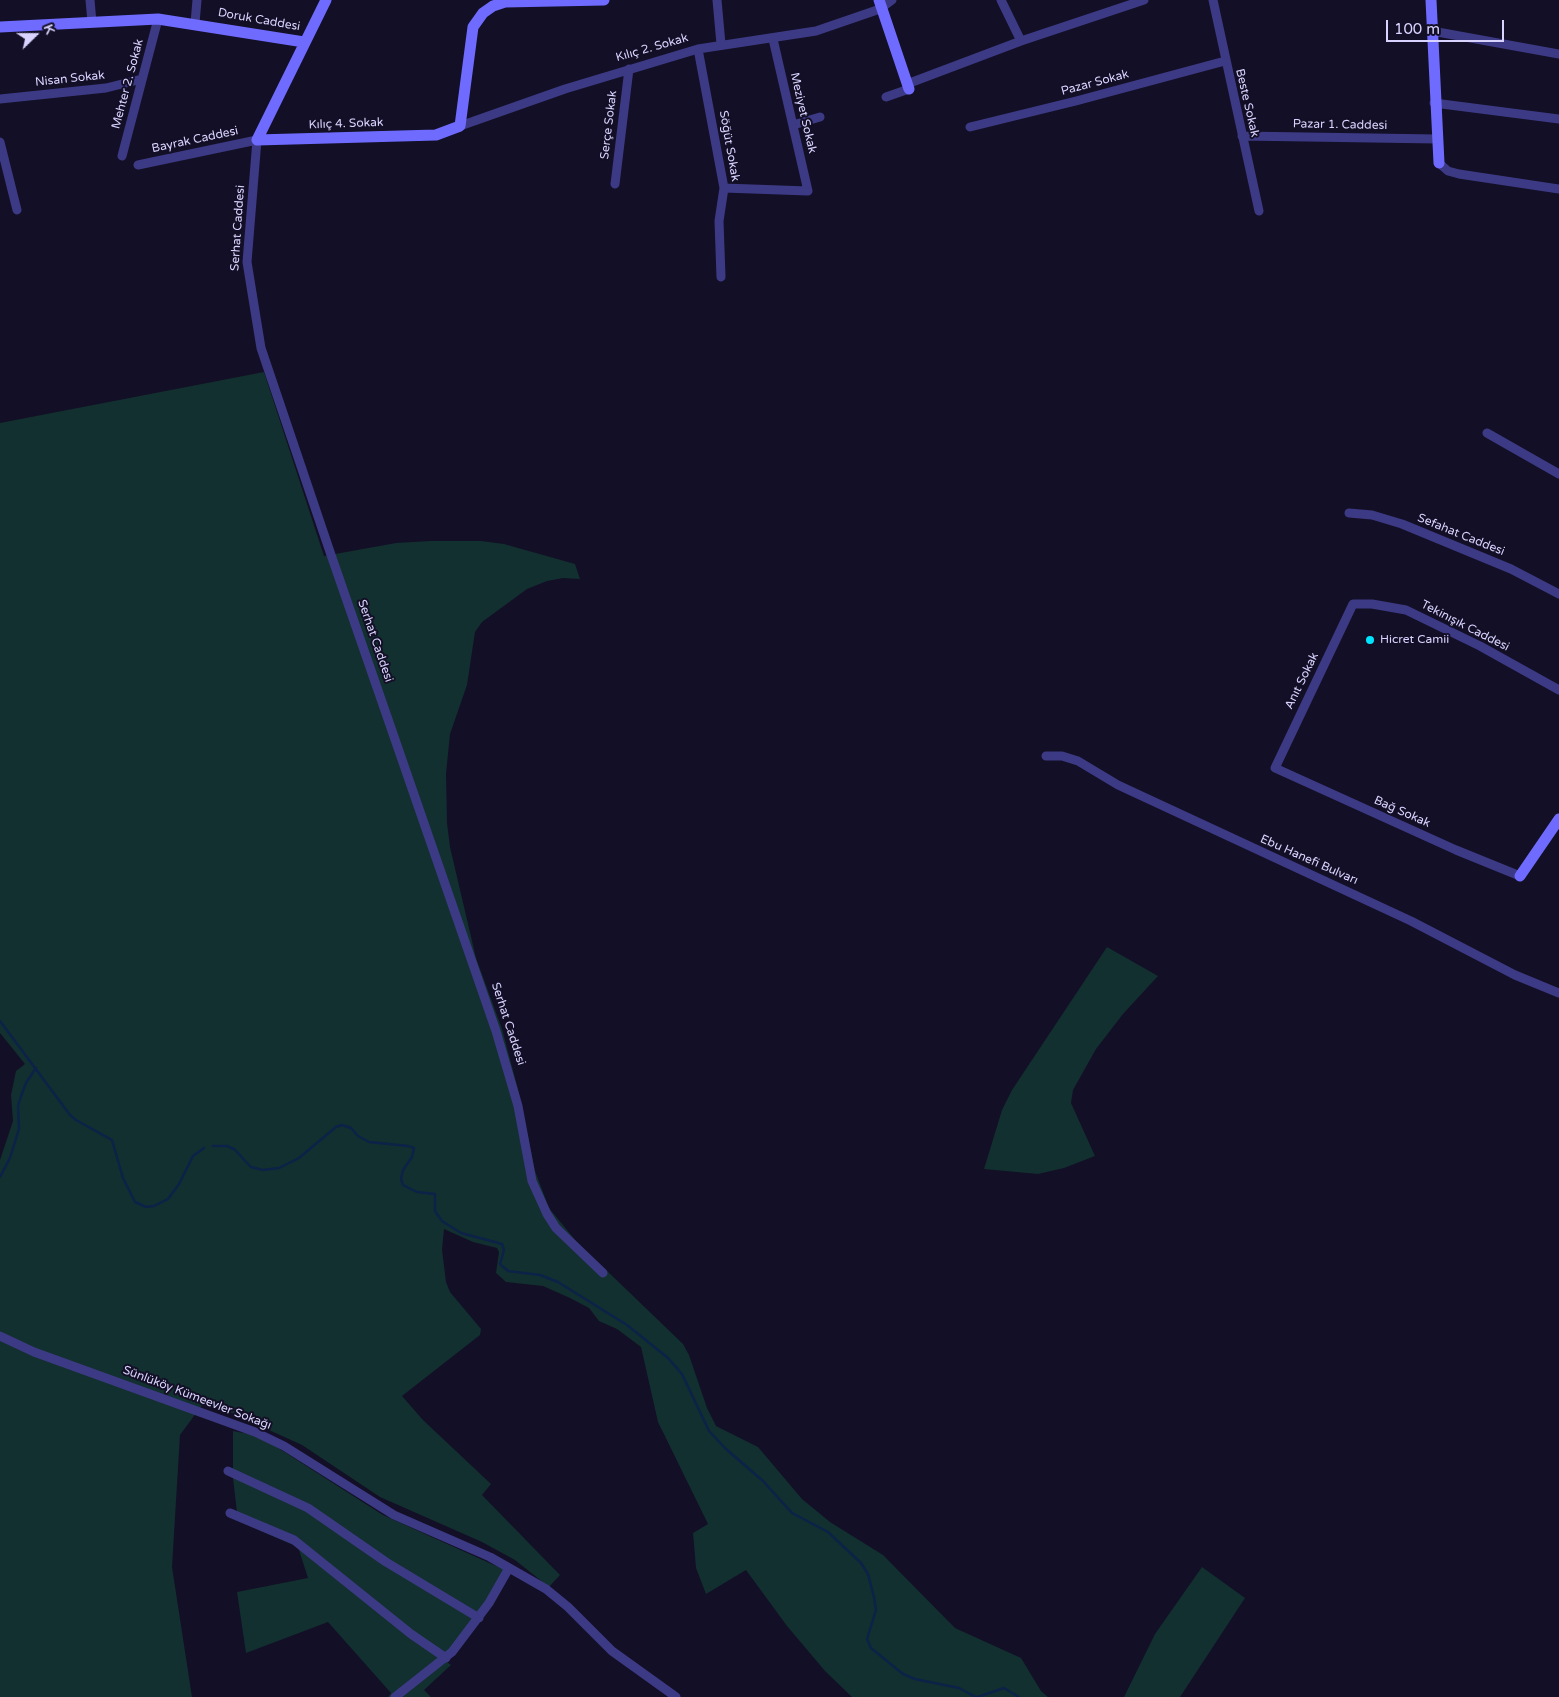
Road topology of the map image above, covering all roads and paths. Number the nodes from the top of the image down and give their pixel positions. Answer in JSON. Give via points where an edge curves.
{"nodes":[{"id":1,"x":90,"y":0,"type":"edge"},
{"id":2,"x":197,"y":0,"type":"edge"},
{"id":3,"x":326,"y":0,"type":"edge"},
{"id":4,"x":604,"y":0,"type":"edge"},
{"id":5,"x":717,"y":0,"type":"edge"},
{"id":6,"x":892,"y":0,"type":"edge"},
{"id":7,"x":1001,"y":0,"type":"edge"},
{"id":8,"x":1144,"y":0,"type":"edge"},
{"id":9,"x":1213,"y":0,"type":"edge"},
{"id":10,"x":1431,"y":0,"type":"edge"},
{"id":11,"x":582,"y":1,"type":"edge"},
{"id":12,"x":879,"y":4,"type":"edge"},
{"id":13,"x":158,"y":19,"type":"junction"},
{"id":14,"x":92,"y":22,"type":"junction"},
{"id":15,"x":195,"y":23,"type":"junction"},
{"id":16,"x":0,"y":27,"type":"edge"},
{"id":17,"x":1432,"y":31,"type":"junction"},
{"id":18,"x":774,"y":39,"type":"junction"},
{"id":19,"x":1021,"y":41,"type":"junction"},
{"id":20,"x":304,"y":42,"type":"junction"},
{"id":21,"x":721,"y":44,"type":"junction"},
{"id":22,"x":698,"y":49,"type":"junction"},
{"id":23,"x":1559,"y":54,"type":"edge"},
{"id":24,"x":1225,"y":61,"type":"junction"},
{"id":25,"x":629,"y":69,"type":"junction"},
{"id":26,"x":142,"y":79,"type":"junction"},
{"id":27,"x":908,"y":86,"type":"junction"},
{"id":28,"x":886,"y":97,"type":"dead end"},
{"id":29,"x":0,"y":99,"type":"edge"},
{"id":30,"x":1434,"y":103,"type":"junction"},
{"id":31,"x":820,"y":117,"type":"dead end"},
{"id":32,"x":1559,"y":119,"type":"edge"},
{"id":33,"x":793,"y":125,"type":"junction"},
{"id":34,"x":460,"y":126,"type":"junction"},
{"id":35,"x":970,"y":127,"type":"dead end"},
{"id":36,"x":436,"y":135,"type":"joint"},
{"id":37,"x":1242,"y":136,"type":"junction"},
{"id":38,"x":257,"y":140,"type":"junction"},
{"id":39,"x":1436,"y":140,"type":"junction"},
{"id":40,"x":1,"y":148,"type":"edge"},
{"id":41,"x":122,"y":156,"type":"dead end"},
{"id":42,"x":1438,"y":163,"type":"joint"},
{"id":43,"x":138,"y":165,"type":"dead end"},
{"id":44,"x":615,"y":184,"type":"dead end"},
{"id":45,"x":724,"y":188,"type":"junction"},
{"id":46,"x":1559,"y":189,"type":"edge"},
{"id":47,"x":17,"y":210,"type":"dead end"},
{"id":48,"x":1259,"y":211,"type":"dead end"},
{"id":49,"x":720,"y":277,"type":"dead end"},
{"id":50,"x":1487,"y":433,"type":"dead end"},
{"id":51,"x":1559,"y":474,"type":"edge"},
{"id":52,"x":1349,"y":513,"type":"dead end"},
{"id":53,"x":1559,"y":594,"type":"edge"},
{"id":54,"x":1353,"y":604,"type":"joint"},
{"id":55,"x":1559,"y":690,"type":"edge"},
{"id":56,"x":1046,"y":756,"type":"dead end"},
{"id":57,"x":1275,"y":768,"type":"joint"},
{"id":58,"x":1559,"y":819,"type":"edge"},
{"id":59,"x":1520,"y":876,"type":"joint"},
{"id":60,"x":1559,"y":993,"type":"edge"},
{"id":61,"x":603,"y":1273,"type":"dead end"},
{"id":62,"x":0,"y":1336,"type":"edge"},
{"id":63,"x":228,"y":1471,"type":"dead end"},
{"id":64,"x":230,"y":1512,"type":"dead end"},
{"id":65,"x":509,"y":1568,"type":"junction"},
{"id":66,"x":479,"y":1618,"type":"junction"},
{"id":67,"x":446,"y":1658,"type":"junction"},
{"id":68,"x":395,"y":1697,"type":"edge"},
{"id":69,"x":676,"y":1697,"type":"edge"}],
"edges":[{"from":1,"to":14,"type":"street"},
{"from":2,"to":15,"type":"street"},
{"from":3,"to":20,"type":"street","name":"Serhat Caddesi"},
{"from":4,"to":11,"type":"street"},
{"from":5,"to":21,"type":"street"},
{"from":6,"to":12,"type":"street","name":"Kılıç 2. Sokak"},
{"from":7,"to":19,"type":"street"},
{"from":8,"to":19,"type":"street"},
{"from":9,"to":24,"type":"street","name":"Beste Sokak"},
{"from":10,"to":17,"type":"street"},
{"from":11,"to":34,"type":"street","via":[[505,2],[483,13],[474,26]]},
{"from":12,"to":18,"type":"street","name":"Kılıç 2. Sokak","via":[[816,31]]},
{"from":12,"to":27,"type":"street"},
{"from":13,"to":14,"type":"street","name":"Doruk Caddesi"},
{"from":13,"to":15,"type":"street","name":"Doruk Caddesi"},
{"from":13,"to":26,"type":"street","name":"Mehter 2. Sokak"},
{"from":14,"to":16,"type":"street","name":"Doruk Caddesi"},
{"from":15,"to":20,"type":"street","name":"Doruk Caddesi"},
{"from":17,"to":23,"type":"street"},
{"from":17,"to":30,"type":"street"},
{"from":18,"to":21,"type":"street","name":"Kılıç 2. Sokak"},
{"from":18,"to":33,"type":"street","name":"Meziyet Sokak"},
{"from":19,"to":27,"type":"street"},
{"from":20,"to":38,"type":"street","name":"Serhat Caddesi"},
{"from":21,"to":22,"type":"street","name":"Kılıç 2. Sokak"},
{"from":22,"to":25,"type":"street","name":"Kılıç 2. Sokak"},
{"from":22,"to":45,"type":"street","name":"Söğüt Sokak"},
{"from":24,"to":35,"type":"street","name":"Pazar Sokak"},
{"from":24,"to":37,"type":"street","name":"Beste Sokak"},
{"from":25,"to":34,"type":"street","name":"Kılıç 2. Sokak"},
{"from":25,"to":44,"type":"street","name":"Serçe Sokak"},
{"from":26,"to":29,"type":"street","name":"Nisan Sokak","via":[[106,88]]},
{"from":26,"to":41,"type":"street","name":"Mehter 2. Sokak"},
{"from":27,"to":28,"type":"street"},
{"from":30,"to":32,"type":"street"},
{"from":30,"to":39,"type":"street"},
{"from":31,"to":33,"type":"street"},
{"from":33,"to":45,"type":"street","name":"Meziyet Sokak","via":[[808,191]]},
{"from":34,"to":36,"type":"street","name":"Kılıç 2. Sokak"},
{"from":36,"to":38,"type":"street","name":"Kılıç 4. Sokak"},
{"from":37,"to":39,"type":"street","name":"Pazar 1. Caddesi"},
{"from":37,"to":48,"type":"street","name":"Beste Sokak"},
{"from":38,"to":43,"type":"street","name":"Bayrak Caddesi"},
{"from":38,"to":61,"type":"street","name":"Serhat Caddesi","via":[[247,262],[261,348],[496,1031],[518,1106],[532,1181],[556,1228]]},
{"from":39,"to":42,"type":"street"},
{"from":40,"to":47,"type":"street"},
{"from":42,"to":46,"type":"street","via":[[1459,174]]},
{"from":45,"to":49,"type":"street","name":"Söğüt Sokak","via":[[719,221]]},
{"from":50,"to":51,"type":"street"},
{"from":52,"to":53,"type":"street","name":"Sefahat Caddesi","via":[[1372,515],[1402,524],[1511,569]]},
{"from":54,"to":55,"type":"street","name":"Tekinışık Caddesi","via":[[1406,610]]},
{"from":54,"to":57,"type":"street","name":"Anıt Sokak"},
{"from":56,"to":60,"type":"street","name":"Ebu Hanefi Bulvarı","via":[[1078,761],[1118,786],[1386,909],[1515,975]]},
{"from":57,"to":59,"type":"street","name":"Bağ Sokak"},
{"from":58,"to":59,"type":"street"},
{"from":62,"to":65,"type":"street","name":"Sünlüköy Kümeevler Sokağı","via":[[34,1352],[271,1439],[394,1515]]},
{"from":63,"to":66,"type":"street","via":[[308,1508],[386,1562]]},
{"from":64,"to":67,"type":"street","via":[[294,1540],[411,1634]]},
{"from":65,"to":66,"type":"street"},
{"from":65,"to":69,"type":"street","name":"Sünlüköy Kümeevler Sokağı","via":[[546,1589],[612,1651]]},
{"from":66,"to":67,"type":"street"},
{"from":67,"to":68,"type":"street"}]}
